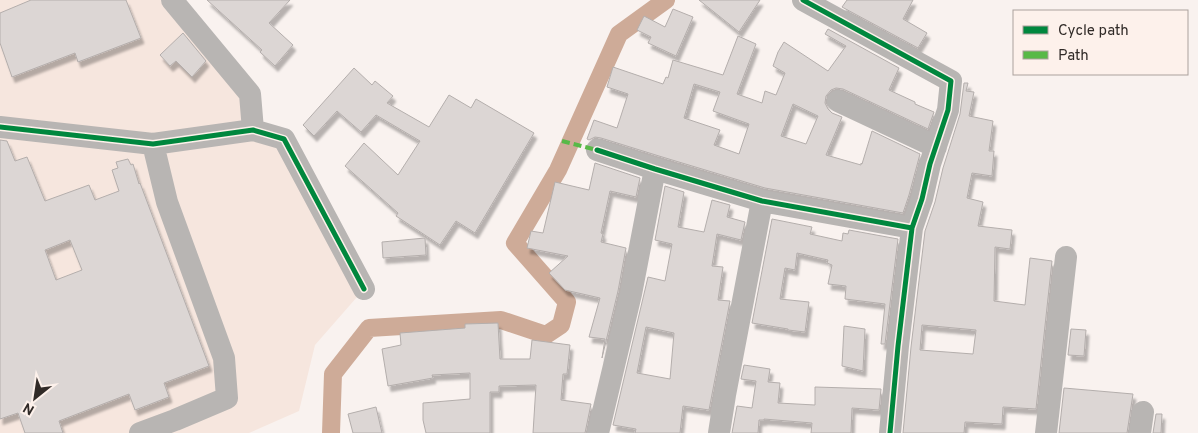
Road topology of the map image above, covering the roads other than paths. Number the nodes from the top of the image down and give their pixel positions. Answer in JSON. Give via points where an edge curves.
{"nodes":[{"id":1,"x":172,"y":0,"type":"edge"},
{"id":2,"x":803,"y":0,"type":"edge"},
{"id":3,"x":838,"y":101,"type":"dead end"},
{"id":4,"x":0,"y":127,"type":"edge"},
{"id":5,"x":253,"y":130,"type":"junction"},
{"id":6,"x":153,"y":144,"type":"junction"},
{"id":7,"x":936,"y":147,"type":"junction"},
{"id":8,"x":597,"y":150,"type":"dead end"},
{"id":9,"x":655,"y":169,"type":"junction"},
{"id":10,"x":762,"y":201,"type":"junction"},
{"id":11,"x":912,"y":228,"type":"junction"},
{"id":12,"x":1066,"y":258,"type":"dead end"},
{"id":13,"x":364,"y":289,"type":"dead end"},
{"id":14,"x":140,"y":433,"type":"edge"},
{"id":15,"x":598,"y":433,"type":"edge"},
{"id":16,"x":719,"y":433,"type":"edge"},
{"id":17,"x":890,"y":433,"type":"edge"},
{"id":18,"x":1046,"y":433,"type":"edge"}],
"edges":[{"from":1,"to":5,"type":"street","via":[[250,94]]},
{"from":2,"to":7,"type":"street","via":[[951,81],[948,110]]},
{"from":3,"to":7,"type":"street"},
{"from":4,"to":6,"type":"street"},
{"from":5,"to":6,"type":"street"},
{"from":5,"to":13,"type":"street","via":[[284,139]]},
{"from":6,"to":14,"type":"street","via":[[167,202],[224,358],[227,398]]},
{"from":7,"to":11,"type":"street"},
{"from":8,"to":9,"type":"street"},
{"from":9,"to":10,"type":"street"},
{"from":9,"to":15,"type":"street","via":[[631,294]]},
{"from":10,"to":11,"type":"street"},
{"from":10,"to":16,"type":"street"},
{"from":11,"to":17,"type":"street"},
{"from":12,"to":18,"type":"street"}]}
